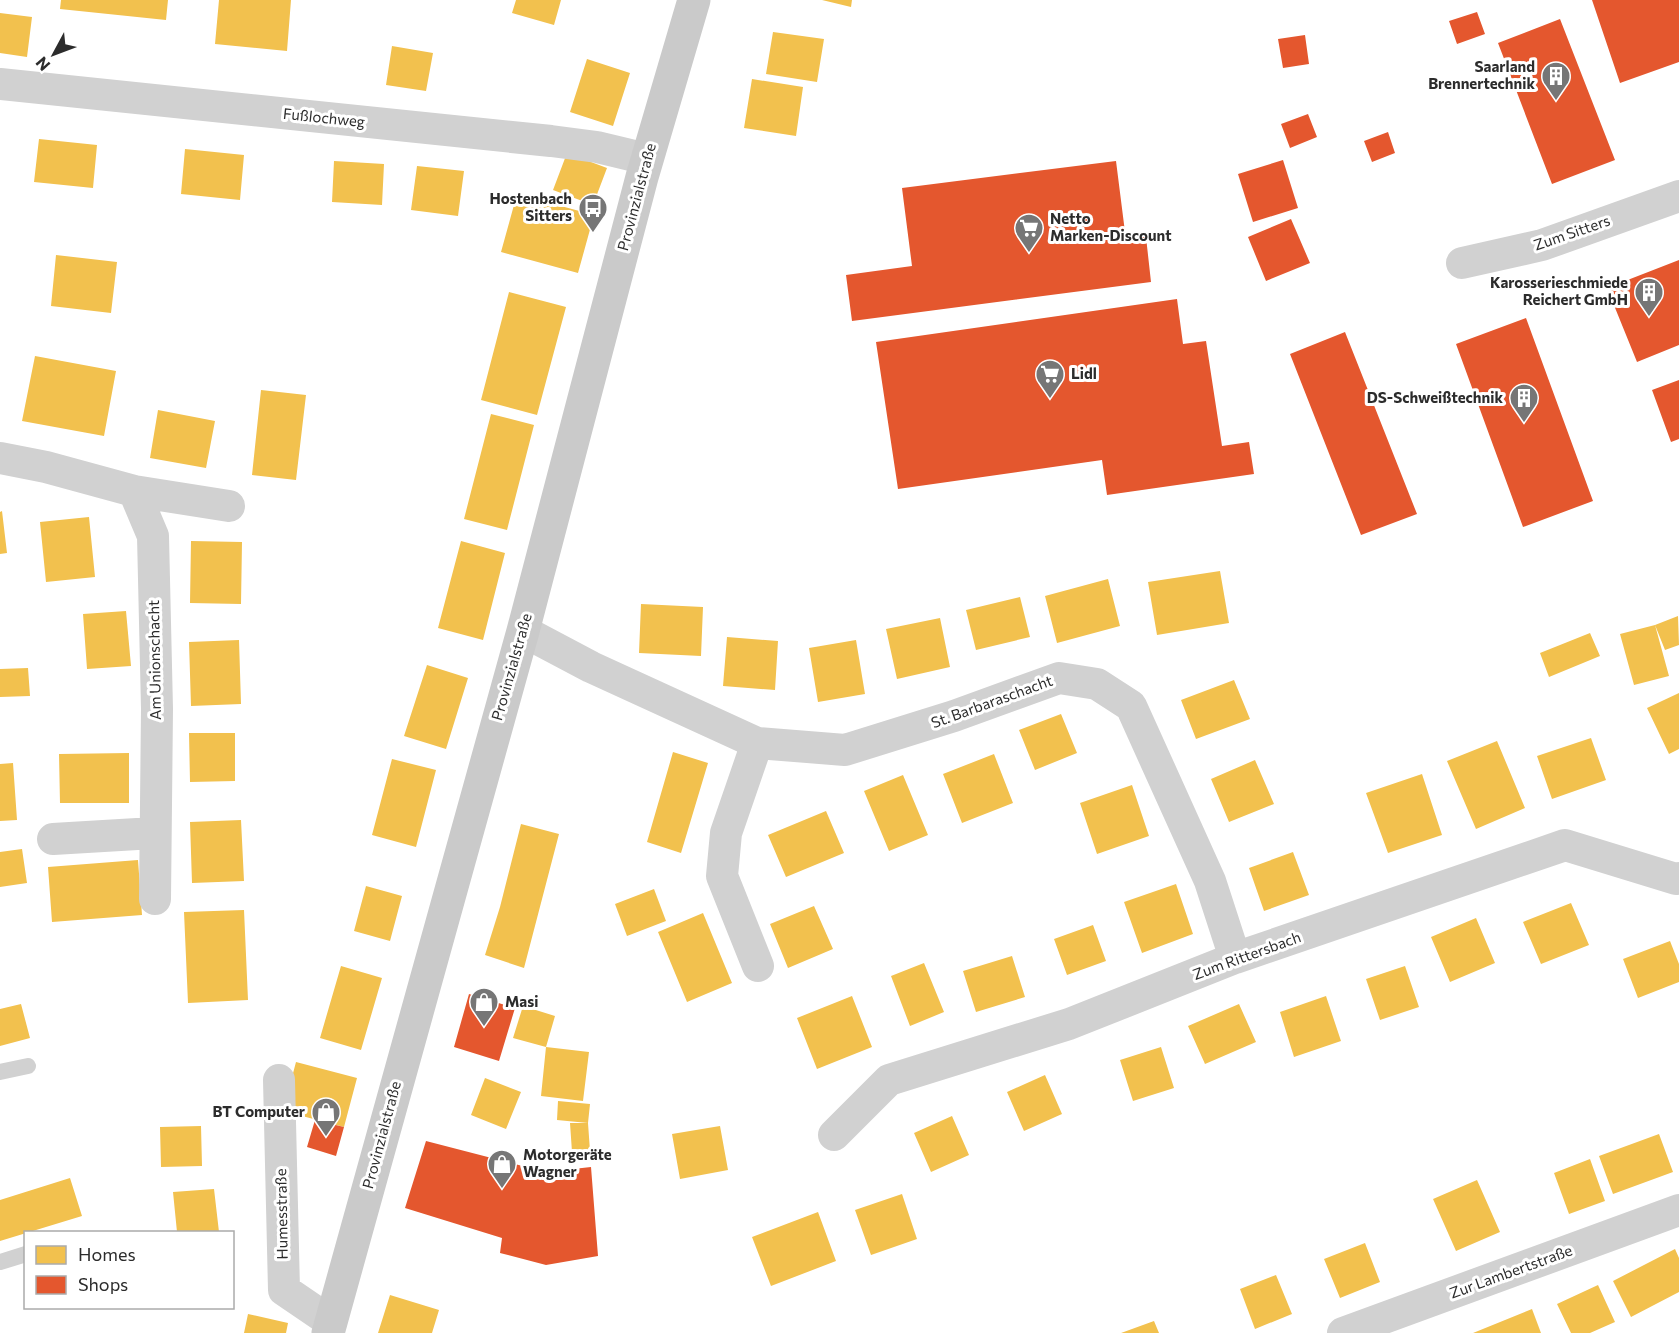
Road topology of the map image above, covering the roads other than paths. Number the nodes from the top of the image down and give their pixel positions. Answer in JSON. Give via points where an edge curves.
{"nodes":[{"id":1,"x":694,"y":0,"type":"edge"},
{"id":2,"x":0,"y":84,"type":"edge"},
{"id":3,"x":647,"y":159,"type":"junction"},
{"id":4,"x":1679,"y":196,"type":"edge"},
{"id":5,"x":1462,"y":263,"type":"dead end"},
{"id":6,"x":0,"y":458,"type":"edge"},
{"id":7,"x":134,"y":491,"type":"junction"},
{"id":8,"x":229,"y":506,"type":"dead end"},
{"id":9,"x":522,"y":631,"type":"junction"},
{"id":10,"x":757,"y":743,"type":"junction"},
{"id":11,"x":154,"y":833,"type":"junction"},
{"id":12,"x":53,"y":839,"type":"dead end"},
{"id":13,"x":1679,"y":878,"type":"edge"},
{"id":14,"x":155,"y":899,"type":"dead end"},
{"id":15,"x":1235,"y":958,"type":"junction"},
{"id":16,"x":758,"y":966,"type":"dead end"},
{"id":17,"x":28,"y":1066,"type":"dead end"},
{"id":18,"x":0,"y":1072,"type":"edge"},
{"id":19,"x":279,"y":1080,"type":"dead end"},
{"id":20,"x":834,"y":1135,"type":"dead end"},
{"id":21,"x":1679,"y":1210,"type":"edge"},
{"id":22,"x":24,"y":1255,"type":"edge"},
{"id":23,"x":0,"y":1262,"type":"edge"},
{"id":24,"x":329,"y":1328,"type":"edge"},
{"id":25,"x":1343,"y":1333,"type":"edge"}],
"edges":[{"from":1,"to":3,"type":"street","name":"Provinzialstraße"},
{"from":2,"to":3,"type":"street","name":"Fußlochweg","via":[[551,141]]},
{"from":3,"to":9,"type":"street","name":"Provinzialstraße"},
{"from":4,"to":5,"type":"street","name":"Zum Sitters","via":[[1542,245]]},
{"from":6,"to":7,"type":"street"},
{"from":7,"to":8,"type":"street"},
{"from":7,"to":11,"type":"street","name":"Am Unionschacht","via":[[153,536],[157,709]]},
{"from":9,"to":10,"type":"street","name":"St. Barbaraschacht"},
{"from":9,"to":24,"type":"street","name":"Provinzialstraße"},
{"from":10,"to":15,"type":"street","name":"St. Barbaraschacht","via":[[845,750],[1059,678],[1098,684],[1131,706],[1210,881]]},
{"from":10,"to":16,"type":"street","via":[[726,833],[722,876]]},
{"from":11,"to":12,"type":"street"},
{"from":11,"to":14,"type":"street","name":"Am Unionschacht"},
{"from":13,"to":15,"type":"street","name":"Zum Rittersbach","via":[[1565,844]]},
{"from":15,"to":20,"type":"street","name":"Zum Rittersbach","via":[[1068,1024],[890,1080]]},
{"from":17,"to":18,"type":"lane"},
{"from":19,"to":24,"type":"street","name":"Humesstraße","via":[[284,1290]]},
{"from":21,"to":25,"type":"street","name":"Zur Lambertstraße"},
{"from":22,"to":23,"type":"lane"}]}
